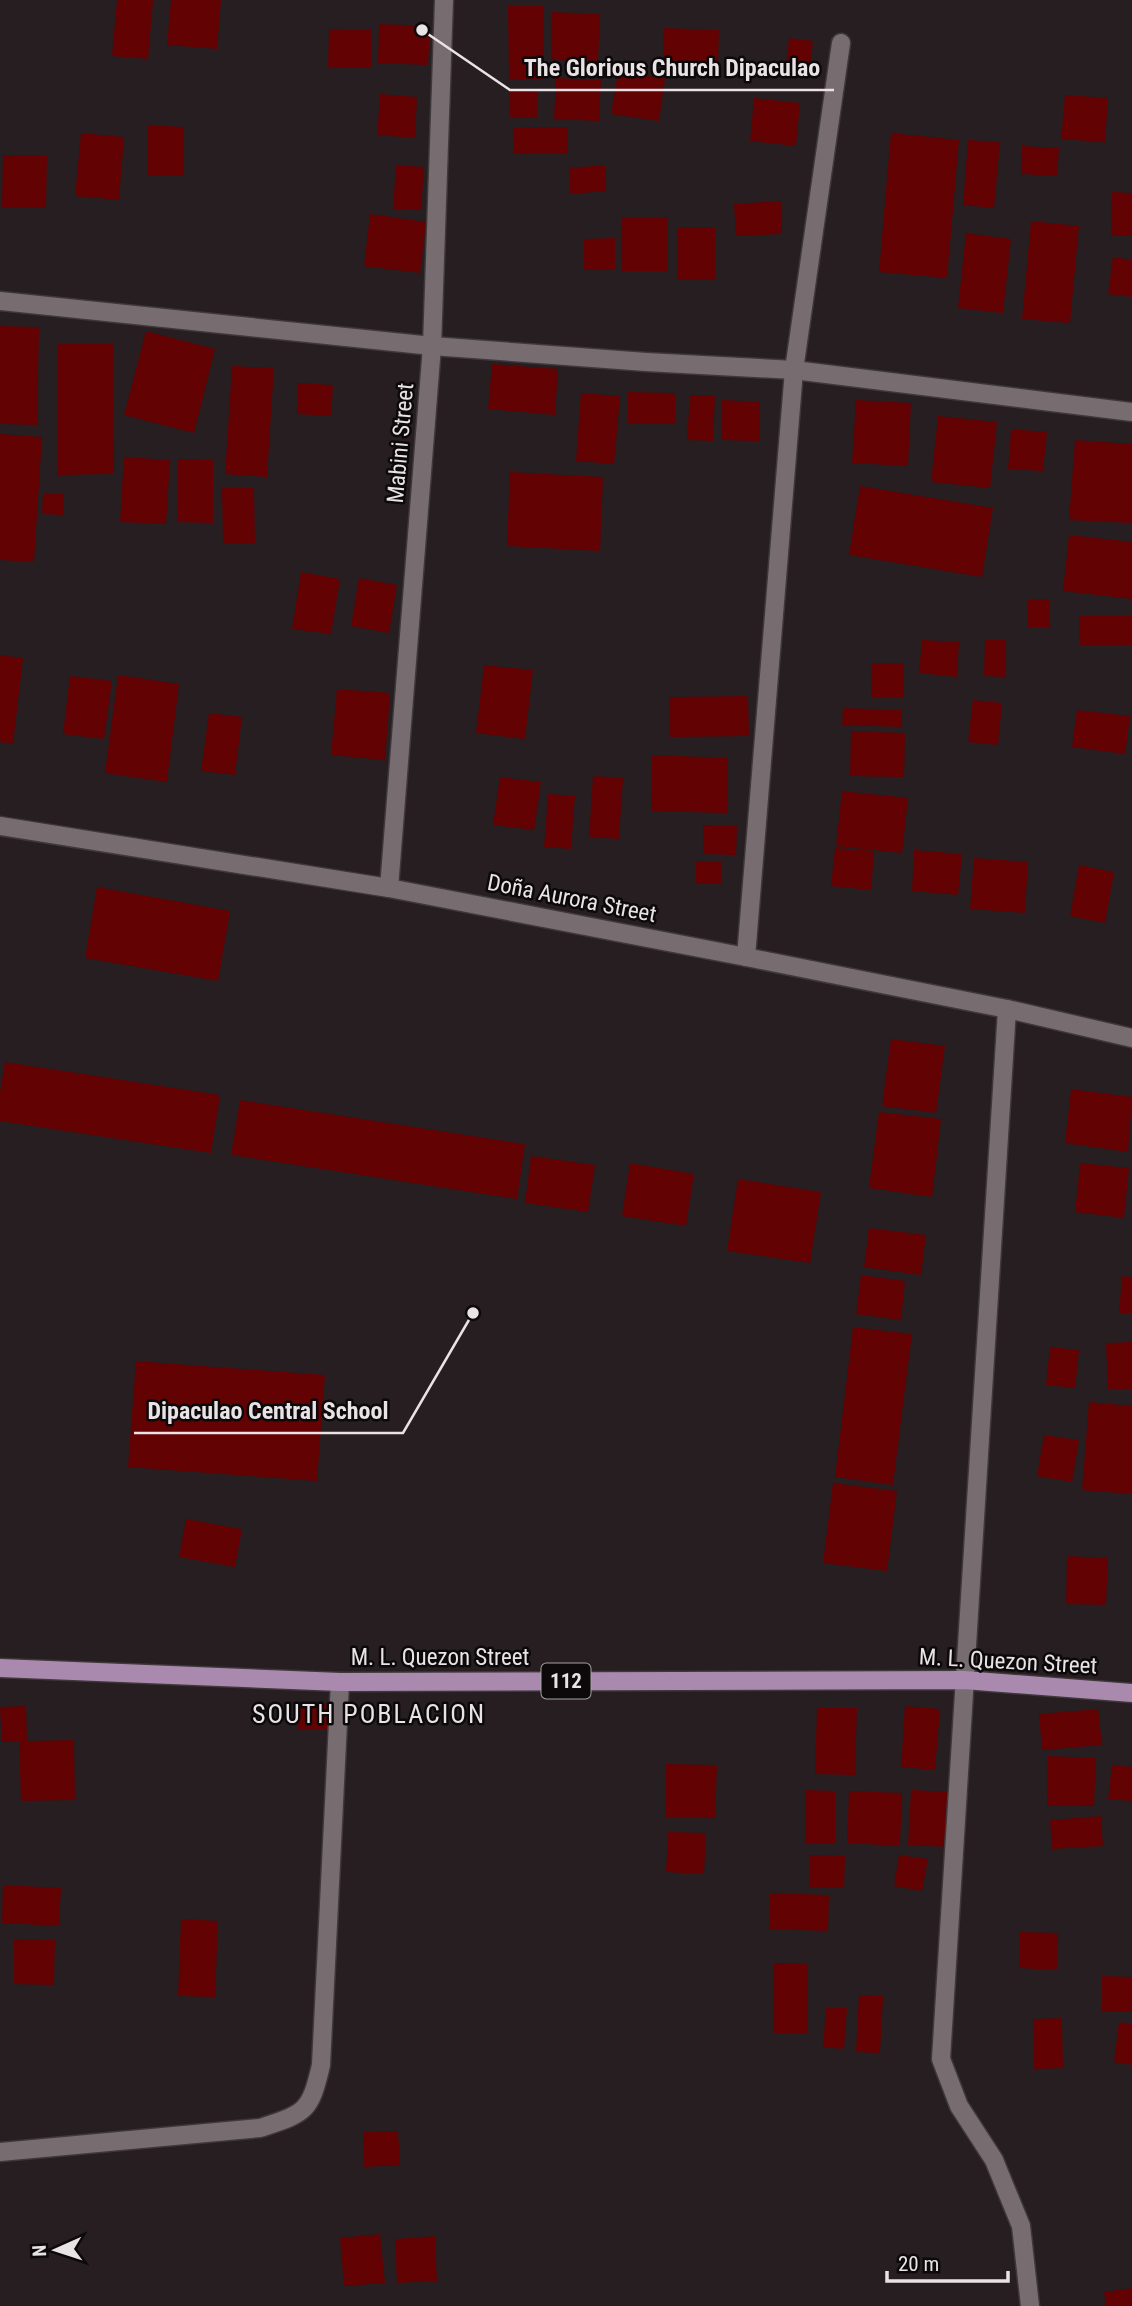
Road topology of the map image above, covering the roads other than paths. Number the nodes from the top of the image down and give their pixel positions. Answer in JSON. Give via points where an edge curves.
{"nodes":[{"id":1,"x":444,"y":0,"type":"edge"},
{"id":2,"x":841,"y":43,"type":"dead end"},
{"id":3,"x":0,"y":301,"type":"edge"},
{"id":4,"x":432,"y":346,"type":"junction"},
{"id":5,"x":794,"y":370,"type":"junction"},
{"id":6,"x":1132,"y":412,"type":"edge"},
{"id":7,"x":0,"y":826,"type":"edge"},
{"id":8,"x":389,"y":888,"type":"junction"},
{"id":9,"x":746,"y":957,"type":"junction"},
{"id":10,"x":1007,"y":1009,"type":"junction"},
{"id":11,"x":1132,"y":1038,"type":"edge"},
{"id":12,"x":0,"y":1668,"type":"edge"},
{"id":13,"x":964,"y":1680,"type":"junction"},
{"id":14,"x":340,"y":1682,"type":"junction"},
{"id":15,"x":1132,"y":1693,"type":"edge"},
{"id":16,"x":0,"y":2151,"type":"edge"},
{"id":17,"x":1030,"y":2306,"type":"edge"}],
"edges":[{"from":1,"to":4,"type":"street","name":"Mabini Street"},
{"from":2,"to":5,"type":"street"},
{"from":3,"to":4,"type":"street"},
{"from":4,"to":5,"type":"street"},
{"from":4,"to":8,"type":"street","name":"Mabini Street"},
{"from":5,"to":6,"type":"street"},
{"from":5,"to":9,"type":"street"},
{"from":7,"to":8,"type":"street","name":"Doña Aurora Street"},
{"from":8,"to":9,"type":"street","name":"Doña Aurora Street"},
{"from":9,"to":10,"type":"street","name":"Doña Aurora Street"},
{"from":10,"to":11,"type":"street","name":"Doña Aurora Street"},
{"from":10,"to":13,"type":"street"},
{"from":12,"to":14,"type":"main road","name":"M. L. Quezon Street","number":"112"},
{"from":13,"to":14,"type":"main road","name":"M. L. Quezon Street","number":"112"},
{"from":13,"to":15,"type":"main road","name":"M. L. Quezon Street","number":"112"},
{"from":13,"to":17,"type":"street","via":[[941,2059],[959,2106],[994,2160],[1021,2226]]},
{"from":14,"to":16,"type":"street","via":[[321,2065],[313,2097],[296,2116],[260,2127]]}]}
